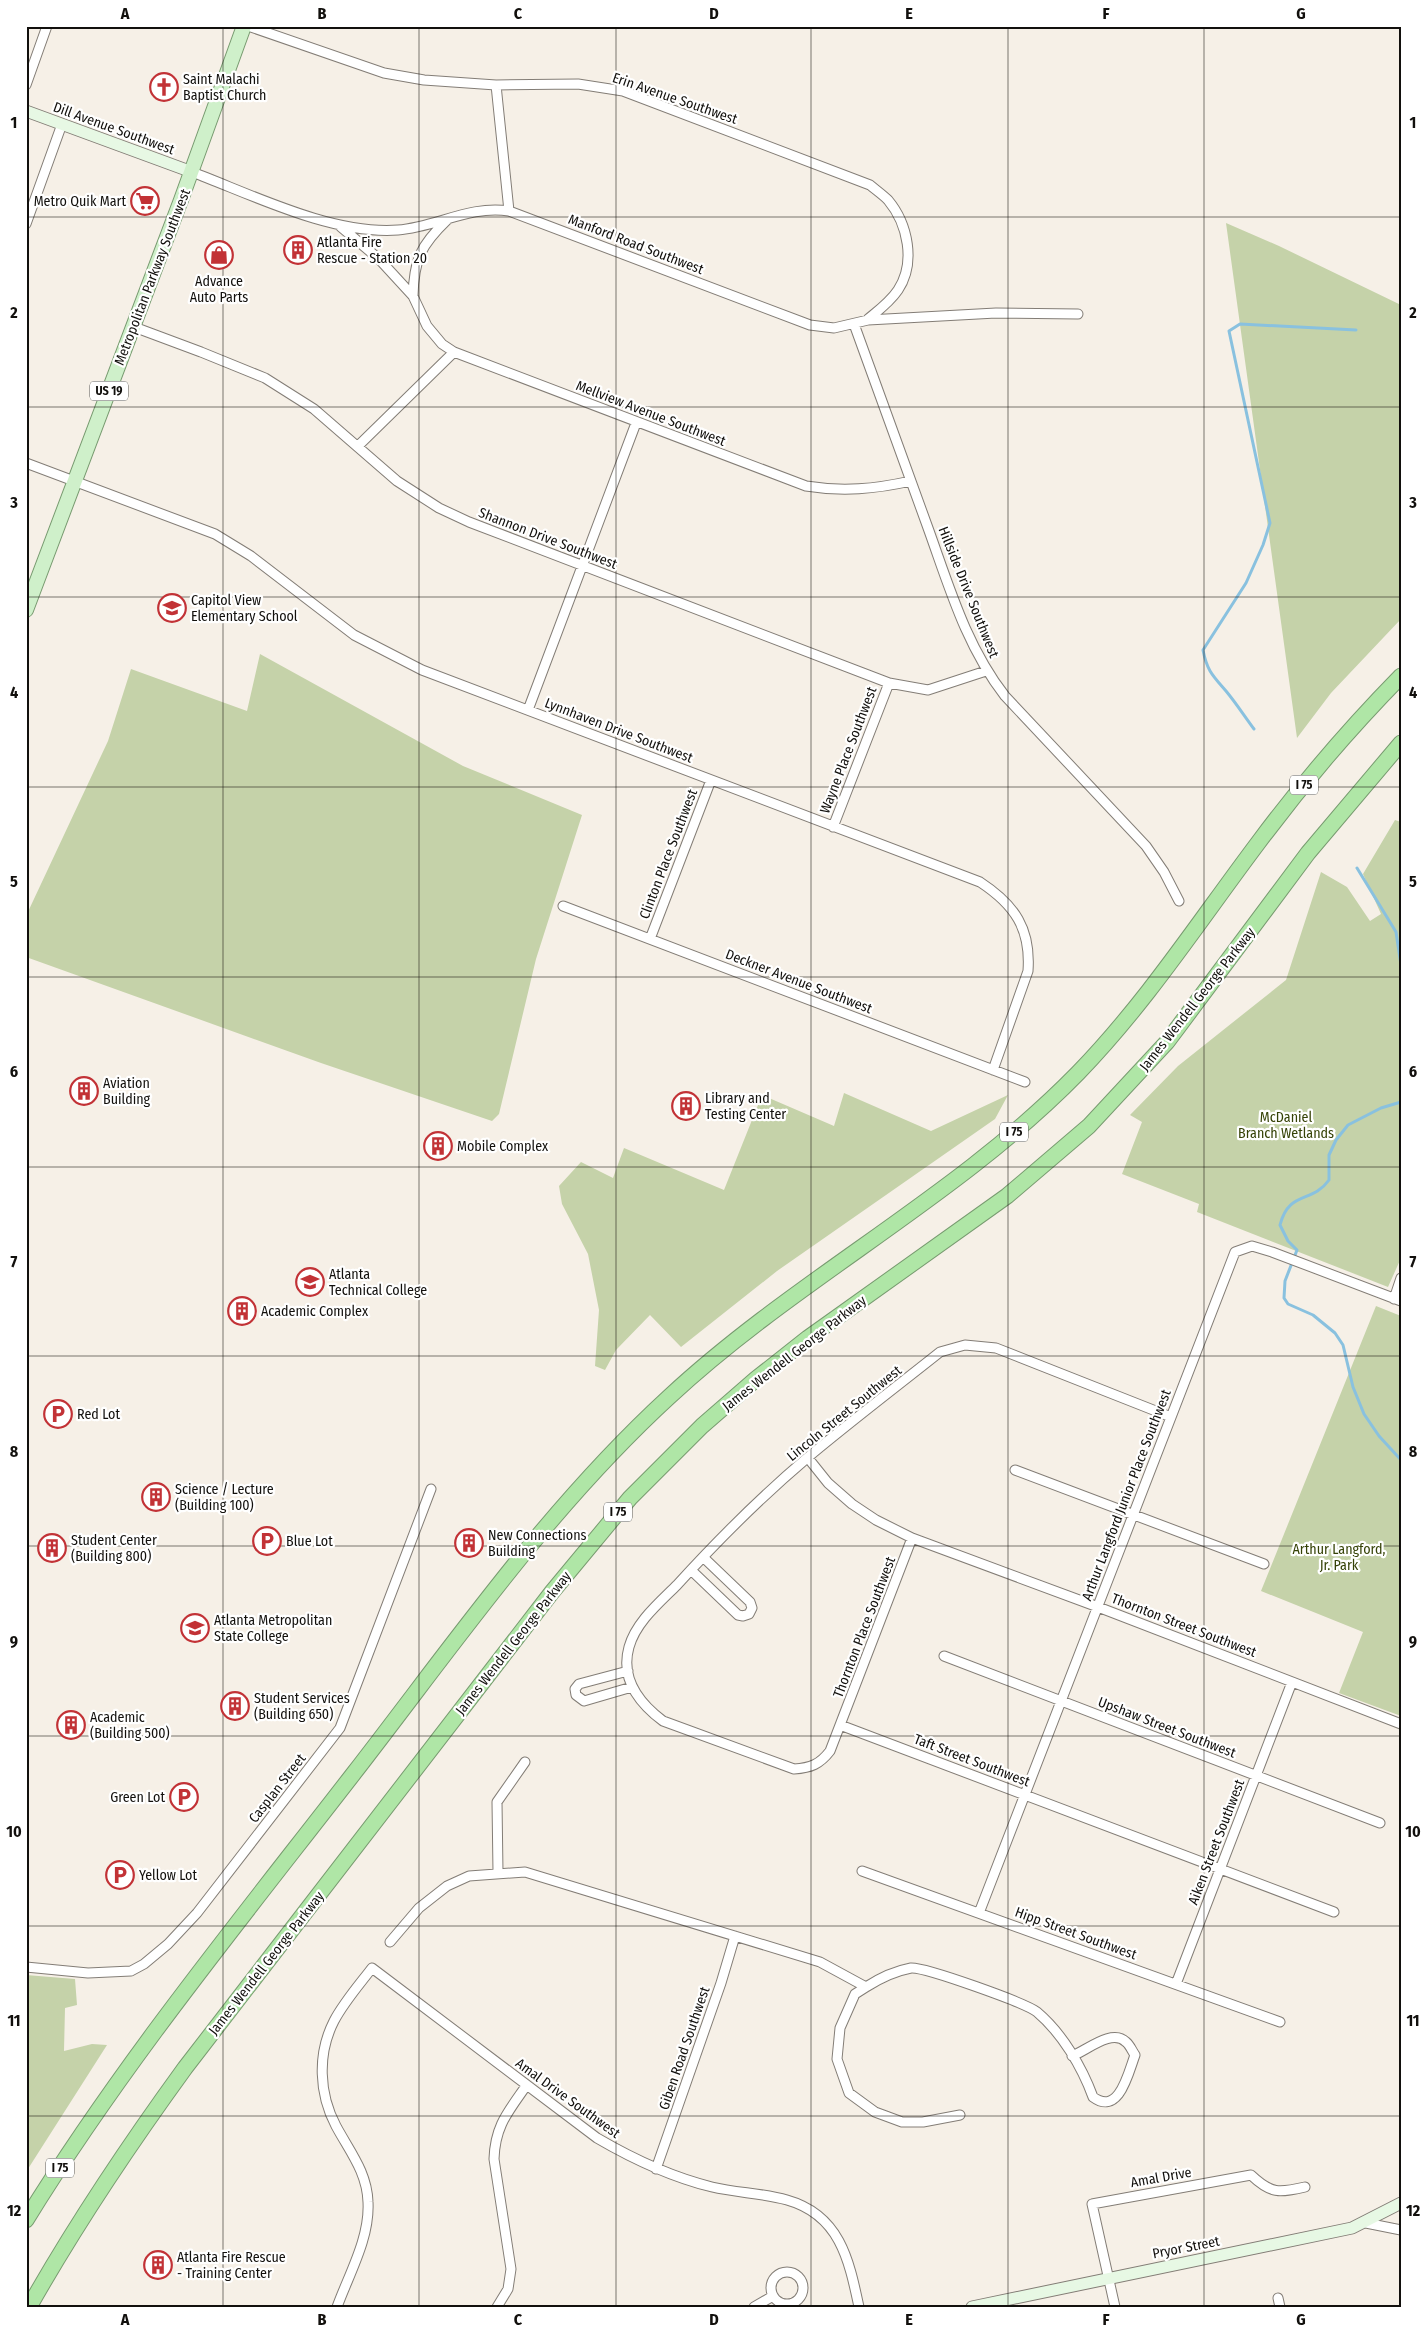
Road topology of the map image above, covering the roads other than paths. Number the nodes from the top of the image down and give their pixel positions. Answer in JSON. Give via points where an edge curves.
{"nodes":[{"id":1,"x":47,"y":26,"type":"edge"},
{"id":2,"x":244,"y":26,"type":"edge"},
{"id":3,"x":248,"y":26,"type":"edge"},
{"id":4,"x":26,"y":85,"type":"edge"},
{"id":5,"x":496,"y":85,"type":"junction"},
{"id":6,"x":26,"y":111,"type":"edge"},
{"id":7,"x":62,"y":124,"type":"junction"},
{"id":8,"x":192,"y":172,"type":"junction"},
{"id":9,"x":509,"y":211,"type":"junction"},
{"id":10,"x":450,"y":218,"type":"junction"},
{"id":11,"x":26,"y":224,"type":"edge"},
{"id":12,"x":341,"y":227,"type":"junction"},
{"id":13,"x":413,"y":296,"type":"junction"},
{"id":14,"x":1078,"y":314,"type":"dead end"},
{"id":15,"x":868,"y":320,"type":"junction"},
{"id":16,"x":854,"y":324,"type":"junction"},
{"id":17,"x":134,"y":327,"type":"junction"},
{"id":18,"x":454,"y":352,"type":"junction"},
{"id":19,"x":636,"y":423,"type":"junction"},
{"id":20,"x":358,"y":446,"type":"junction"},
{"id":21,"x":26,"y":463,"type":"edge"},
{"id":22,"x":76,"y":481,"type":"junction"},
{"id":23,"x":911,"y":481,"type":"junction"},
{"id":24,"x":582,"y":566,"type":"junction"},
{"id":25,"x":26,"y":610,"type":"edge"},
{"id":26,"x":986,"y":672,"type":"junction"},
{"id":27,"x":1401,"y":676,"type":"edge"},
{"id":28,"x":889,"y":683,"type":"junction"},
{"id":29,"x":528,"y":710,"type":"junction"},
{"id":30,"x":1401,"y":743,"type":"edge"},
{"id":31,"x":711,"y":780,"type":"junction"},
{"id":32,"x":833,"y":826,"type":"junction"},
{"id":33,"x":1179,"y":901,"type":"dead end"},
{"id":34,"x":563,"y":906,"type":"dead end"},
{"id":35,"x":650,"y":939,"type":"junction"},
{"id":36,"x":993,"y":1070,"type":"junction"},
{"id":37,"x":1025,"y":1082,"type":"dead end"},
{"id":38,"x":1401,"y":1278,"type":"edge"},
{"id":39,"x":1397,"y":1300,"type":"edge"},
{"id":40,"x":1171,"y":1417,"type":"junction"},
{"id":41,"x":808,"y":1458,"type":"junction"},
{"id":42,"x":1014,"y":1470,"type":"dead end"},
{"id":43,"x":431,"y":1489,"type":"dead end"},
{"id":44,"x":1134,"y":1513,"type":"junction"},
{"id":45,"x":912,"y":1538,"type":"junction"},
{"id":46,"x":703,"y":1557,"type":"junction"},
{"id":47,"x":1264,"y":1564,"type":"dead end"},
{"id":48,"x":691,"y":1570,"type":"junction"},
{"id":49,"x":1098,"y":1607,"type":"junction"},
{"id":50,"x":944,"y":1656,"type":"dead end"},
{"id":51,"x":628,"y":1671,"type":"junction"},
{"id":52,"x":1292,"y":1682,"type":"junction"},
{"id":53,"x":632,"y":1687,"type":"junction"},
{"id":54,"x":1061,"y":1701,"type":"junction"},
{"id":55,"x":1401,"y":1724,"type":"edge"},
{"id":56,"x":840,"y":1725,"type":"junction"},
{"id":57,"x":525,"y":1762,"type":"dead end"},
{"id":58,"x":1256,"y":1776,"type":"junction"},
{"id":59,"x":1025,"y":1795,"type":"junction"},
{"id":60,"x":1380,"y":1823,"type":"dead end"},
{"id":61,"x":1220,"y":1870,"type":"junction"},
{"id":62,"x":862,"y":1871,"type":"dead end"},
{"id":63,"x":498,"y":1872,"type":"junction"},
{"id":64,"x":1334,"y":1912,"type":"dead end"},
{"id":65,"x":980,"y":1913,"type":"junction"},
{"id":66,"x":735,"y":1936,"type":"junction"},
{"id":67,"x":390,"y":1942,"type":"dead end"},
{"id":68,"x":26,"y":1967,"type":"edge"},
{"id":69,"x":1176,"y":1984,"type":"junction"},
{"id":70,"x":866,"y":1987,"type":"junction"},
{"id":71,"x":1280,"y":2022,"type":"dead end"},
{"id":72,"x":1072,"y":2056,"type":"junction"},
{"id":73,"x":526,"y":2086,"type":"junction"},
{"id":74,"x":960,"y":2115,"type":"dead end"},
{"id":75,"x":656,"y":2169,"type":"junction"},
{"id":76,"x":1305,"y":2187,"type":"dead end"},
{"id":77,"x":1401,"y":2203,"type":"edge"},
{"id":78,"x":26,"y":2220,"type":"edge"},
{"id":79,"x":1366,"y":2223,"type":"junction"},
{"id":80,"x":1401,"y":2230,"type":"edge"},
{"id":81,"x":1109,"y":2278,"type":"junction"},
{"id":82,"x":773,"y":2296,"type":"dead end"},
{"id":83,"x":30,"y":2307,"type":"edge"},
{"id":84,"x":337,"y":2307,"type":"edge"},
{"id":85,"x":497,"y":2307,"type":"edge"},
{"id":86,"x":754,"y":2307,"type":"edge"},
{"id":87,"x":859,"y":2307,"type":"edge"},
{"id":88,"x":972,"y":2307,"type":"edge"},
{"id":89,"x":1115,"y":2307,"type":"edge"}],
"edges":[{"from":1,"to":4,"type":"street"},
{"from":2,"to":8,"type":"main road","name":"Metropolitan Parkway Southwest","number":"US 19"},
{"from":3,"to":5,"type":"street","name":"Erin Avenue Southwest","via":[[384,73],[424,80]]},
{"from":5,"to":9,"type":"street"},
{"from":5,"to":15,"type":"street","name":"Erin Avenue Southwest","via":[[578,84],[623,91],[870,186],[887,200],[898,215],[906,236],[908,256],[906,274],[899,289]]},
{"from":6,"to":7,"type":"main road","name":"Dill Avenue Southwest"},
{"from":7,"to":8,"type":"main road","name":"Dill Avenue Southwest"},
{"from":7,"to":11,"type":"street"},
{"from":8,"to":12,"type":"street","name":"Manford Road Southwest"},
{"from":8,"to":17,"type":"main road","name":"Metropolitan Parkway Southwest","number":"US 19"},
{"from":9,"to":10,"type":"street","name":"Manford Road Southwest","via":[[480,209]]},
{"from":9,"to":16,"type":"street","name":"Manford Road Southwest","via":[[810,326],[834,328]]},
{"from":10,"to":12,"type":"street","name":"Manford Road Southwest","via":[[398,230]]},
{"from":10,"to":13,"type":"street","name":"Mellview Avenue Southwest","via":[[431,236],[419,254]]},
{"from":12,"to":13,"type":"street","name":"Mellview Avenue Southwest","via":[[379,259]]},
{"from":13,"to":18,"type":"street","name":"Mellview Avenue Southwest","via":[[427,326],[442,344]]},
{"from":14,"to":15,"type":"street","name":"Manford Road Southwest","via":[[996,313]]},
{"from":15,"to":16,"type":"street","name":"Manford Road Southwest"},
{"from":16,"to":23,"type":"street","name":"Hillside Drive Southwest"},
{"from":17,"to":20,"type":"street","name":"Shannon Drive Southwest","via":[[265,378],[314,409]]},
{"from":17,"to":22,"type":"main road","name":"Metropolitan Parkway Southwest","number":"US 19"},
{"from":18,"to":19,"type":"street","name":"Mellview Avenue Southwest"},
{"from":18,"to":20,"type":"street"},
{"from":19,"to":23,"type":"street","name":"Mellview Avenue Southwest","via":[[806,486],[851,491]]},
{"from":19,"to":24,"type":"street"},
{"from":20,"to":24,"type":"street","name":"Shannon Drive Southwest","via":[[397,481],[439,508]]},
{"from":21,"to":22,"type":"street","name":"Lynnhaven Drive Southwest"},
{"from":22,"to":25,"type":"main road","name":"Metropolitan Parkway Southwest","number":"US 19"},
{"from":22,"to":29,"type":"street","name":"Lynnhaven Drive Southwest","via":[[215,534],[251,556],[364,642],[422,670]]},
{"from":23,"to":26,"type":"street","name":"Hillside Drive Southwest","via":[[965,627]]},
{"from":24,"to":28,"type":"street","name":"Shannon Drive Southwest"},
{"from":24,"to":29,"type":"street"},
{"from":26,"to":28,"type":"street","name":"Shannon Drive Southwest","via":[[928,690]]},
{"from":26,"to":33,"type":"street","name":"Hillside Drive Southwest","via":[[1146,846]]},
{"from":27,"to":78,"type":"highway","number":"I 75","via":[[1302,786],[1163,972],[1080,1072],[1002,1144],[719,1352],[643,1421],[584,1483],[525,1552],[210,1959],[101,2108]]},
{"from":28,"to":32,"type":"street","name":"Wayne Place Southwest"},
{"from":29,"to":31,"type":"street","name":"Lynnhaven Drive Southwest"},
{"from":30,"to":83,"type":"highway","name":"James Wendell George Parkway","number":"I 75","via":[[1308,853],[1167,1042],[1095,1120],[1006,1196],[756,1379],[702,1426],[630,1498],[552,1592],[185,2068],[130,2143]]},
{"from":31,"to":32,"type":"street","name":"Lynnhaven Drive Southwest"},
{"from":31,"to":35,"type":"street","name":"Clinton Place Southwest"},
{"from":32,"to":36,"type":"street","name":"Lynnhaven Drive Southwest","via":[[980,882],[1000,895],[1015,912],[1027,940],[1028,971]]},
{"from":34,"to":35,"type":"street","name":"Deckner Avenue Southwest"},
{"from":35,"to":36,"type":"street","name":"Deckner Avenue Southwest"},
{"from":36,"to":37,"type":"street","name":"Deckner Avenue Southwest"},
{"from":38,"to":39,"type":"street"},
{"from":39,"to":40,"type":"street","name":"Arthur Langford Junior Place Southwest","via":[[1252,1246],[1235,1252]]},
{"from":40,"to":41,"type":"street","name":"Lincoln Street Southwest","via":[[996,1348],[965,1345],[940,1352]]},
{"from":40,"to":44,"type":"street","name":"Arthur Langford Junior Place Southwest"},
{"from":41,"to":45,"type":"street","name":"Thornton Street Southwest","via":[[828,1483],[852,1504]]},
{"from":41,"to":46,"type":"street","name":"Lincoln Street Southwest"},
{"from":42,"to":44,"type":"street"},
{"from":43,"to":68,"type":"street","name":"Casplan Street","via":[[340,1728],[197,1913],[168,1944],[131,1971],[88,1973]]},
{"from":44,"to":47,"type":"street"},
{"from":44,"to":49,"type":"street","name":"Arthur Langford Junior Place Southwest"},
{"from":45,"to":49,"type":"street","name":"Thornton Street Southwest"},
{"from":45,"to":56,"type":"street","name":"Thornton Place Southwest"},
{"from":46,"to":48,"type":"street","name":"Lincoln Street Southwest"},
{"from":46,"to":48,"type":"street","via":[[750,1602],[749,1614],[738,1615]]},
{"from":48,"to":51,"type":"street","name":"Lincoln Street Southwest","via":[[637,1627],[629,1648]]},
{"from":49,"to":52,"type":"street","name":"Thornton Street Southwest"},
{"from":49,"to":54,"type":"street","name":"Arthur Langford Junior Place Southwest"},
{"from":50,"to":54,"type":"street","name":"Upshaw Street Southwest"},
{"from":51,"to":53,"type":"street","name":"Lincoln Street Southwest"},
{"from":51,"to":53,"type":"street","via":[[579,1684],[576,1695],[584,1700]]},
{"from":52,"to":55,"type":"street","name":"Thornton Street Southwest"},
{"from":52,"to":58,"type":"street","name":"Aiken Street Southwest"},
{"from":53,"to":56,"type":"street","via":[[646,1708],[663,1720],[794,1769],[810,1768],[823,1760]]},
{"from":54,"to":58,"type":"street","name":"Upshaw Street Southwest"},
{"from":54,"to":59,"type":"street","name":"Arthur Langford Junior Place Southwest"},
{"from":56,"to":59,"type":"street","name":"Taft Street Southwest"},
{"from":57,"to":63,"type":"street","via":[[497,1802]]},
{"from":58,"to":60,"type":"street","name":"Upshaw Street Southwest"},
{"from":58,"to":61,"type":"street","name":"Aiken Street Southwest"},
{"from":59,"to":61,"type":"street","name":"Taft Street Southwest"},
{"from":59,"to":65,"type":"street","name":"Arthur Langford Junior Place Southwest"},
{"from":61,"to":64,"type":"street","name":"Taft Street Southwest"},
{"from":61,"to":69,"type":"street","name":"Aiken Street Southwest"},
{"from":62,"to":65,"type":"street","name":"Hipp Street Southwest"},
{"from":63,"to":66,"type":"street","via":[[525,1872]]},
{"from":63,"to":67,"type":"street","via":[[469,1876],[447,1886],[419,1908]]},
{"from":65,"to":69,"type":"street","name":"Hipp Street Southwest"},
{"from":66,"to":70,"type":"street","via":[[820,1962]]},
{"from":66,"to":75,"type":"street","name":"Giben Road Southwest"},
{"from":69,"to":71,"type":"street","name":"Hipp Street Southwest"},
{"from":70,"to":72,"type":"street","via":[[882,1976],[913,1968],[944,1974],[1035,2010],[1057,2032]]},
{"from":70,"to":74,"type":"street","via":[[855,1994],[840,2028],[838,2059],[849,2093],[875,2112],[902,2122],[923,2122]]},
{"from":72,"to":72,"type":"street","via":[[1093,2097],[1108,2103],[1120,2093],[1135,2056],[1126,2041],[1118,2037],[1102,2040]]},
{"from":73,"to":75,"type":"street","name":"Amal Drive Southwest","via":[[597,2138]]},
{"from":73,"to":84,"type":"street","name":"Amal Drive Southwest","via":[[372,1968],[335,2020],[322,2059],[322,2084],[327,2106],[360,2166],[368,2202],[364,2236]]},
{"from":73,"to":85,"type":"street","via":[[502,2120],[494,2143],[511,2269],[508,2289]]},
{"from":75,"to":87,"type":"street","name":"Amal Drive Southwest","via":[[713,2187],[787,2200],[817,2215],[834,2232],[846,2253]]},
{"from":76,"to":81,"type":"street","name":"Amal Drive","via":[[1281,2193],[1251,2175],[1092,2204]]},
{"from":77,"to":79,"type":"main road","name":"Pryor Street"},
{"from":79,"to":80,"type":"street"},
{"from":79,"to":81,"type":"main road","name":"Pryor Street"},
{"from":81,"to":88,"type":"main road","name":"Pryor Street"},
{"from":81,"to":89,"type":"street"},
{"from":82,"to":86,"type":"street"}]}
